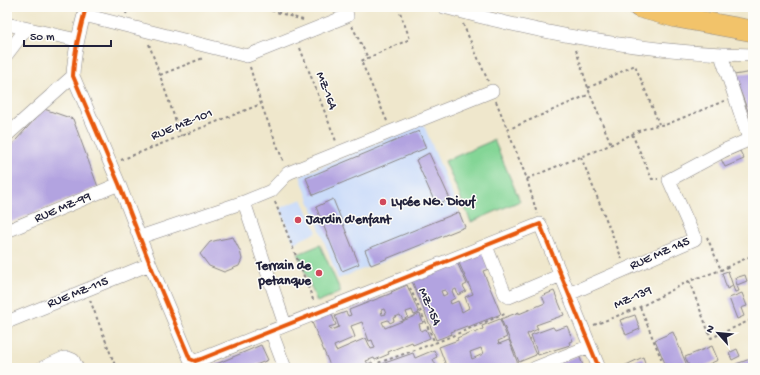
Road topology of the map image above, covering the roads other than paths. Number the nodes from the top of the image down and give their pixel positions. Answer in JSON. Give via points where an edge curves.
{"nodes":[{"id":1,"x":639,"y":7,"type":"edge"},
{"id":2,"x":450,"y":9,"type":"edge"},
{"id":3,"x":85,"y":11,"type":"edge"},
{"id":4,"x":346,"y":11,"type":"edge"},
{"id":5,"x":7,"y":24,"type":"edge"},
{"id":6,"x":26,"y":29,"type":"junction"},
{"id":7,"x":753,"y":31,"type":"edge"},
{"id":8,"x":77,"y":40,"type":"junction"},
{"id":9,"x":7,"y":54,"type":"edge"},
{"id":10,"x":721,"y":54,"type":"junction"},
{"id":11,"x":753,"y":55,"type":"edge"},
{"id":12,"x":73,"y":76,"type":"junction"},
{"id":13,"x":492,"y":90,"type":"road end"},
{"id":14,"x":7,"y":135,"type":"edge"},
{"id":15,"x":751,"y":138,"type":"edge"},
{"id":16,"x":119,"y":184,"type":"junction"},
{"id":17,"x":244,"y":202,"type":"junction"},
{"id":18,"x":7,"y":231,"type":"edge"},
{"id":19,"x":140,"y":237,"type":"junction"},
{"id":20,"x":486,"y":246,"type":"junction"},
{"id":21,"x":150,"y":264,"type":"junction"},
{"id":22,"x":561,"y":275,"type":"junction"},
{"id":23,"x":569,"y":294,"type":"junction"},
{"id":24,"x":7,"y":322,"type":"edge"},
{"id":25,"x":285,"y":325,"type":"junction"},
{"id":26,"x":271,"y":331,"type":"junction"},
{"id":27,"x":590,"y":346,"type":"junction"},
{"id":28,"x":42,"y":368,"type":"edge"},
{"id":29,"x":76,"y":368,"type":"edge"},
{"id":30,"x":285,"y":368,"type":"edge"},
{"id":31,"x":535,"y":368,"type":"edge"},
{"id":32,"x":599,"y":368,"type":"edge"}],
"edges":[{"from":1,"to":7,"type":"highway","via":[[676,17]]},
{"from":2,"to":10,"type":"street","via":[[572,37],[660,50]]},
{"from":3,"to":4,"type":"street","via":[[144,31],[247,56],[323,26]]},
{"from":3,"to":8,"type":"street"},
{"from":5,"to":6,"type":"street"},
{"from":6,"to":8,"type":"street"},
{"from":6,"to":9,"type":"street"},
{"from":8,"to":12,"type":"street"},
{"from":10,"to":11,"type":"street"},
{"from":10,"to":15,"type":"street"},
{"from":12,"to":14,"type":"street"},
{"from":12,"to":16,"type":"street"},
{"from":13,"to":17,"type":"street","via":[[288,173],[271,191]]},
{"from":15,"to":23,"type":"street","name":"RUE MZ 145","via":[[669,180],[695,239]]},
{"from":16,"to":18,"type":"street","name":"RUE MZ-99"},
{"from":16,"to":19,"type":"street"},
{"from":17,"to":19,"type":"street"},
{"from":17,"to":25,"type":"street"},
{"from":19,"to":21,"type":"street"},
{"from":20,"to":22,"type":"street","via":[[505,294],[509,297]]},
{"from":20,"to":22,"type":"street","via":[[540,224]]},
{"from":20,"to":25,"type":"street"},
{"from":21,"to":24,"type":"street","name":"RUE MZ-115"},
{"from":21,"to":26,"type":"street","via":[[190,359],[195,361]]},
{"from":22,"to":23,"type":"street"},
{"from":23,"to":27,"type":"street"},
{"from":25,"to":26,"type":"street"},
{"from":26,"to":30,"type":"street"},
{"from":27,"to":31,"type":"street"},
{"from":27,"to":32,"type":"street"},
{"from":28,"to":29,"type":"street","via":[[64,358],[73,360]]}]}
